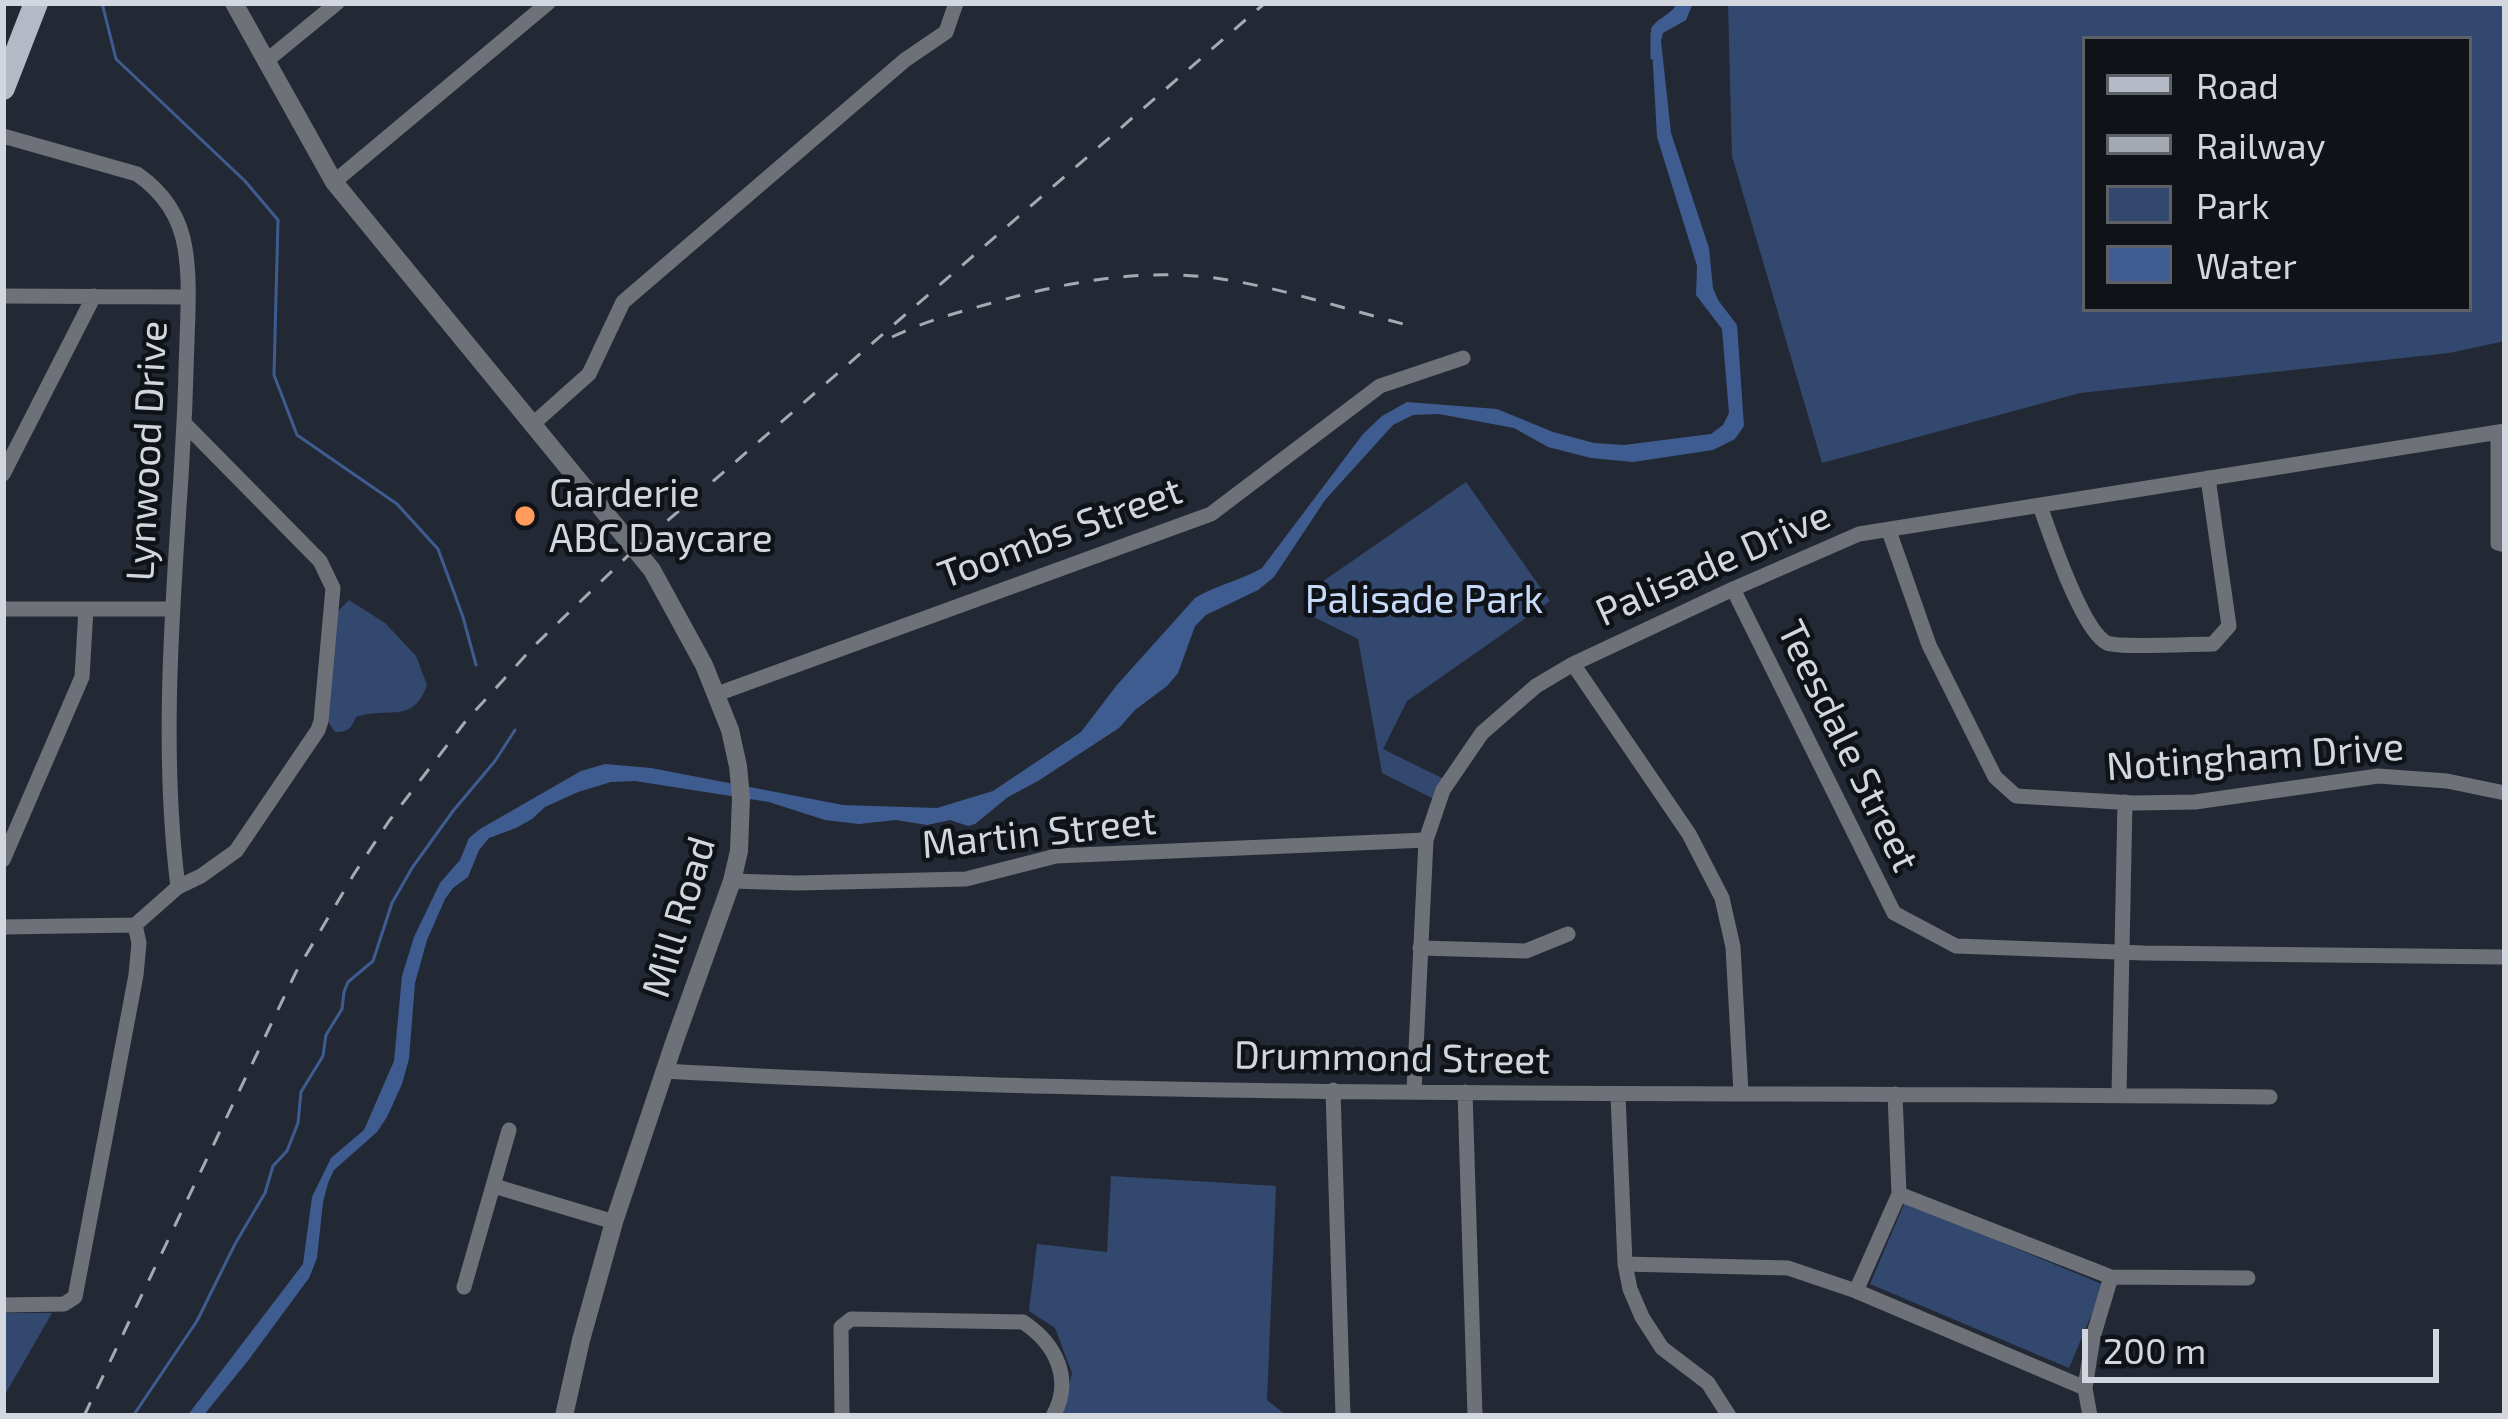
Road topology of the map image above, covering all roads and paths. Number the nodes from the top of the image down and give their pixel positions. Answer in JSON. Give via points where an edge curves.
{"nodes":[{"id":1,"x":36,"y":3,"type":"edge"},
{"id":2,"x":233,"y":3,"type":"edge"},
{"id":3,"x":337,"y":3,"type":"edge"},
{"id":4,"x":548,"y":3,"type":"edge"},
{"id":5,"x":956,"y":3,"type":"edge"},
{"id":6,"x":266,"y":62,"type":"junction"},
{"id":7,"x":3,"y":88,"type":"edge"},
{"id":8,"x":3,"y":136,"type":"edge"},
{"id":9,"x":334,"y":182,"type":"junction"},
{"id":10,"x":3,"y":296,"type":"edge"},
{"id":11,"x":94,"y":296,"type":"junction"},
{"id":12,"x":188,"y":297,"type":"junction"},
{"id":13,"x":1463,"y":358,"type":"dead end"},
{"id":14,"x":184,"y":423,"type":"junction"},
{"id":15,"x":534,"y":423,"type":"junction"},
{"id":16,"x":2501,"y":431,"type":"edge"},
{"id":17,"x":3,"y":474,"type":"edge"},
{"id":18,"x":2208,"y":478,"type":"junction"},
{"id":19,"x":2040,"y":506,"type":"junction"},
{"id":20,"x":1889,"y":531,"type":"junction"},
{"id":21,"x":2505,"y":545,"type":"edge"},
{"id":22,"x":1733,"y":589,"type":"junction"},
{"id":23,"x":3,"y":609,"type":"edge"},
{"id":24,"x":86,"y":609,"type":"junction"},
{"id":25,"x":172,"y":609,"type":"junction"},
{"id":26,"x":1573,"y":664,"type":"junction"},
{"id":27,"x":717,"y":694,"type":"junction"},
{"id":28,"x":2505,"y":793,"type":"edge"},
{"id":29,"x":2125,"y":802,"type":"junction"},
{"id":30,"x":1426,"y":840,"type":"junction"},
{"id":31,"x":3,"y":860,"type":"edge"},
{"id":32,"x":732,"y":881,"type":"junction"},
{"id":33,"x":178,"y":887,"type":"junction"},
{"id":34,"x":135,"y":926,"type":"junction"},
{"id":35,"x":3,"y":927,"type":"edge"},
{"id":36,"x":1568,"y":934,"type":"dead end"},
{"id":37,"x":1420,"y":948,"type":"junction"},
{"id":38,"x":2122,"y":951,"type":"junction"},
{"id":39,"x":2505,"y":957,"type":"edge"},
{"id":40,"x":664,"y":1071,"type":"junction"},
{"id":41,"x":1334,"y":1090,"type":"junction"},
{"id":42,"x":1414,"y":1090,"type":"junction"},
{"id":43,"x":1465,"y":1092,"type":"junction"},
{"id":44,"x":1741,"y":1093,"type":"junction"},
{"id":45,"x":1895,"y":1094,"type":"junction"},
{"id":46,"x":1618,"y":1095,"type":"junction"},
{"id":47,"x":2120,"y":1095,"type":"junction"},
{"id":48,"x":2270,"y":1097,"type":"dead end"},
{"id":49,"x":509,"y":1130,"type":"dead end"},
{"id":50,"x":494,"y":1186,"type":"junction"},
{"id":51,"x":1899,"y":1194,"type":"junction"},
{"id":52,"x":614,"y":1222,"type":"junction"},
{"id":53,"x":1624,"y":1264,"type":"junction"},
{"id":54,"x":2111,"y":1277,"type":"junction"},
{"id":55,"x":2248,"y":1278,"type":"dead end"},
{"id":56,"x":464,"y":1287,"type":"dead end"},
{"id":57,"x":1856,"y":1292,"type":"junction"},
{"id":58,"x":3,"y":1305,"type":"edge"},
{"id":59,"x":2085,"y":1388,"type":"junction"},
{"id":60,"x":564,"y":1416,"type":"edge"},
{"id":61,"x":842,"y":1416,"type":"edge"},
{"id":62,"x":1053,"y":1416,"type":"edge"},
{"id":63,"x":1342,"y":1416,"type":"edge"},
{"id":64,"x":1475,"y":1416,"type":"edge"},
{"id":65,"x":1729,"y":1416,"type":"edge"},
{"id":66,"x":2090,"y":1416,"type":"edge"}],
"edges":[{"from":1,"to":7,"type":"main road"},
{"from":2,"to":6,"type":"street","name":"Mill Road"},
{"from":3,"to":6,"type":"street"},
{"from":4,"to":9,"type":"street"},
{"from":5,"to":15,"type":"street","via":[[946,32],[623,302],[589,374]]},
{"from":6,"to":9,"type":"street","name":"Mill Road"},
{"from":8,"to":12,"type":"street","name":"Lynwood Drive","via":[[137,174],[154,186],[184,246]]},
{"from":9,"to":15,"type":"street","name":"Mill Road"},
{"from":10,"to":11,"type":"street"},
{"from":11,"to":12,"type":"street"},
{"from":11,"to":17,"type":"street"},
{"from":12,"to":14,"type":"street","name":"Lynwood Drive"},
{"from":13,"to":27,"type":"street","name":"Toombs Street","via":[[1380,386],[1211,514]]},
{"from":14,"to":25,"type":"street","name":"Lynwood Drive"},
{"from":14,"to":33,"type":"street","via":[[320,561],[333,588],[318,730],[236,851]]},
{"from":15,"to":27,"type":"street","name":"Mill Road","via":[[652,570]]},
{"from":16,"to":18,"type":"street","name":"Palisade Drive"},
{"from":16,"to":21,"type":"street","via":[[2498,543]]},
{"from":18,"to":19,"type":"street","name":"Palisade Drive"},
{"from":18,"to":19,"type":"street","via":[[2229,626],[2213,644],[2109,644],[2092,631]]},
{"from":19,"to":20,"type":"street","name":"Palisade Drive"},
{"from":20,"to":22,"type":"street","name":"Palisade Drive","via":[[1859,534]]},
{"from":20,"to":29,"type":"street","name":"Notingham Drive","via":[[1929,645],[1995,777],[2016,796]]},
{"from":22,"to":26,"type":"street","name":"Palisade Drive"},
{"from":22,"to":38,"type":"street","name":"Teesdale Street","via":[[1894,914],[1956,946]]},
{"from":23,"to":24,"type":"street"},
{"from":24,"to":25,"type":"street"},
{"from":24,"to":31,"type":"street","via":[[82,676]]},
{"from":25,"to":33,"type":"street","name":"Lynwood Drive"},
{"from":26,"to":30,"type":"street","name":"Palisade Drive","via":[[1482,733],[1443,790]]},
{"from":26,"to":44,"type":"street","via":[[1689,834],[1722,898],[1733,947]]},
{"from":27,"to":32,"type":"street","name":"Mill Road","via":[[738,766]]},
{"from":28,"to":29,"type":"street","name":"Notingham Drive","via":[[2378,776],[2195,802]]},
{"from":29,"to":38,"type":"street"},
{"from":30,"to":32,"type":"street","name":"Martin Street","via":[[1056,856],[966,879]]},
{"from":30,"to":37,"type":"street","name":"Palisade Drive"},
{"from":32,"to":40,"type":"street","name":"Mill Road"},
{"from":33,"to":34,"type":"street"},
{"from":34,"to":35,"type":"street"},
{"from":34,"to":58,"type":"street","via":[[136,975],[75,1297]]},
{"from":36,"to":37,"type":"street","via":[[1526,951]]},
{"from":37,"to":42,"type":"street","name":"Palisade Drive"},
{"from":38,"to":39,"type":"street","name":"Teesdale Street"},
{"from":38,"to":47,"type":"street"},
{"from":40,"to":41,"type":"street","name":"Drummond Street","via":[[983,1087]]},
{"from":40,"to":52,"type":"street","name":"Mill Road"},
{"from":41,"to":42,"type":"street","name":"Drummond Street"},
{"from":41,"to":63,"type":"street"},
{"from":42,"to":43,"type":"street","name":"Drummond Street"},
{"from":43,"to":46,"type":"street","name":"Drummond Street"},
{"from":43,"to":64,"type":"street"},
{"from":44,"to":45,"type":"street","name":"Drummond Street"},
{"from":44,"to":46,"type":"street","name":"Drummond Street"},
{"from":45,"to":47,"type":"street","name":"Drummond Street"},
{"from":45,"to":51,"type":"street"},
{"from":46,"to":53,"type":"street"},
{"from":47,"to":48,"type":"street","name":"Drummond Street"},
{"from":49,"to":50,"type":"street"},
{"from":50,"to":52,"type":"street"},
{"from":50,"to":56,"type":"street"},
{"from":51,"to":54,"type":"street"},
{"from":51,"to":57,"type":"street"},
{"from":52,"to":60,"type":"street","name":"Mill Road"},
{"from":53,"to":57,"type":"street","via":[[1788,1268]]},
{"from":53,"to":65,"type":"street","via":[[1662,1348],[1708,1383]]},
{"from":54,"to":55,"type":"street"},
{"from":54,"to":59,"type":"street"},
{"from":57,"to":59,"type":"street"},
{"from":59,"to":66,"type":"street"},
{"from":61,"to":62,"type":"street","via":[[841,1327],[851,1319],[1023,1322],[1057,1357]]}]}
